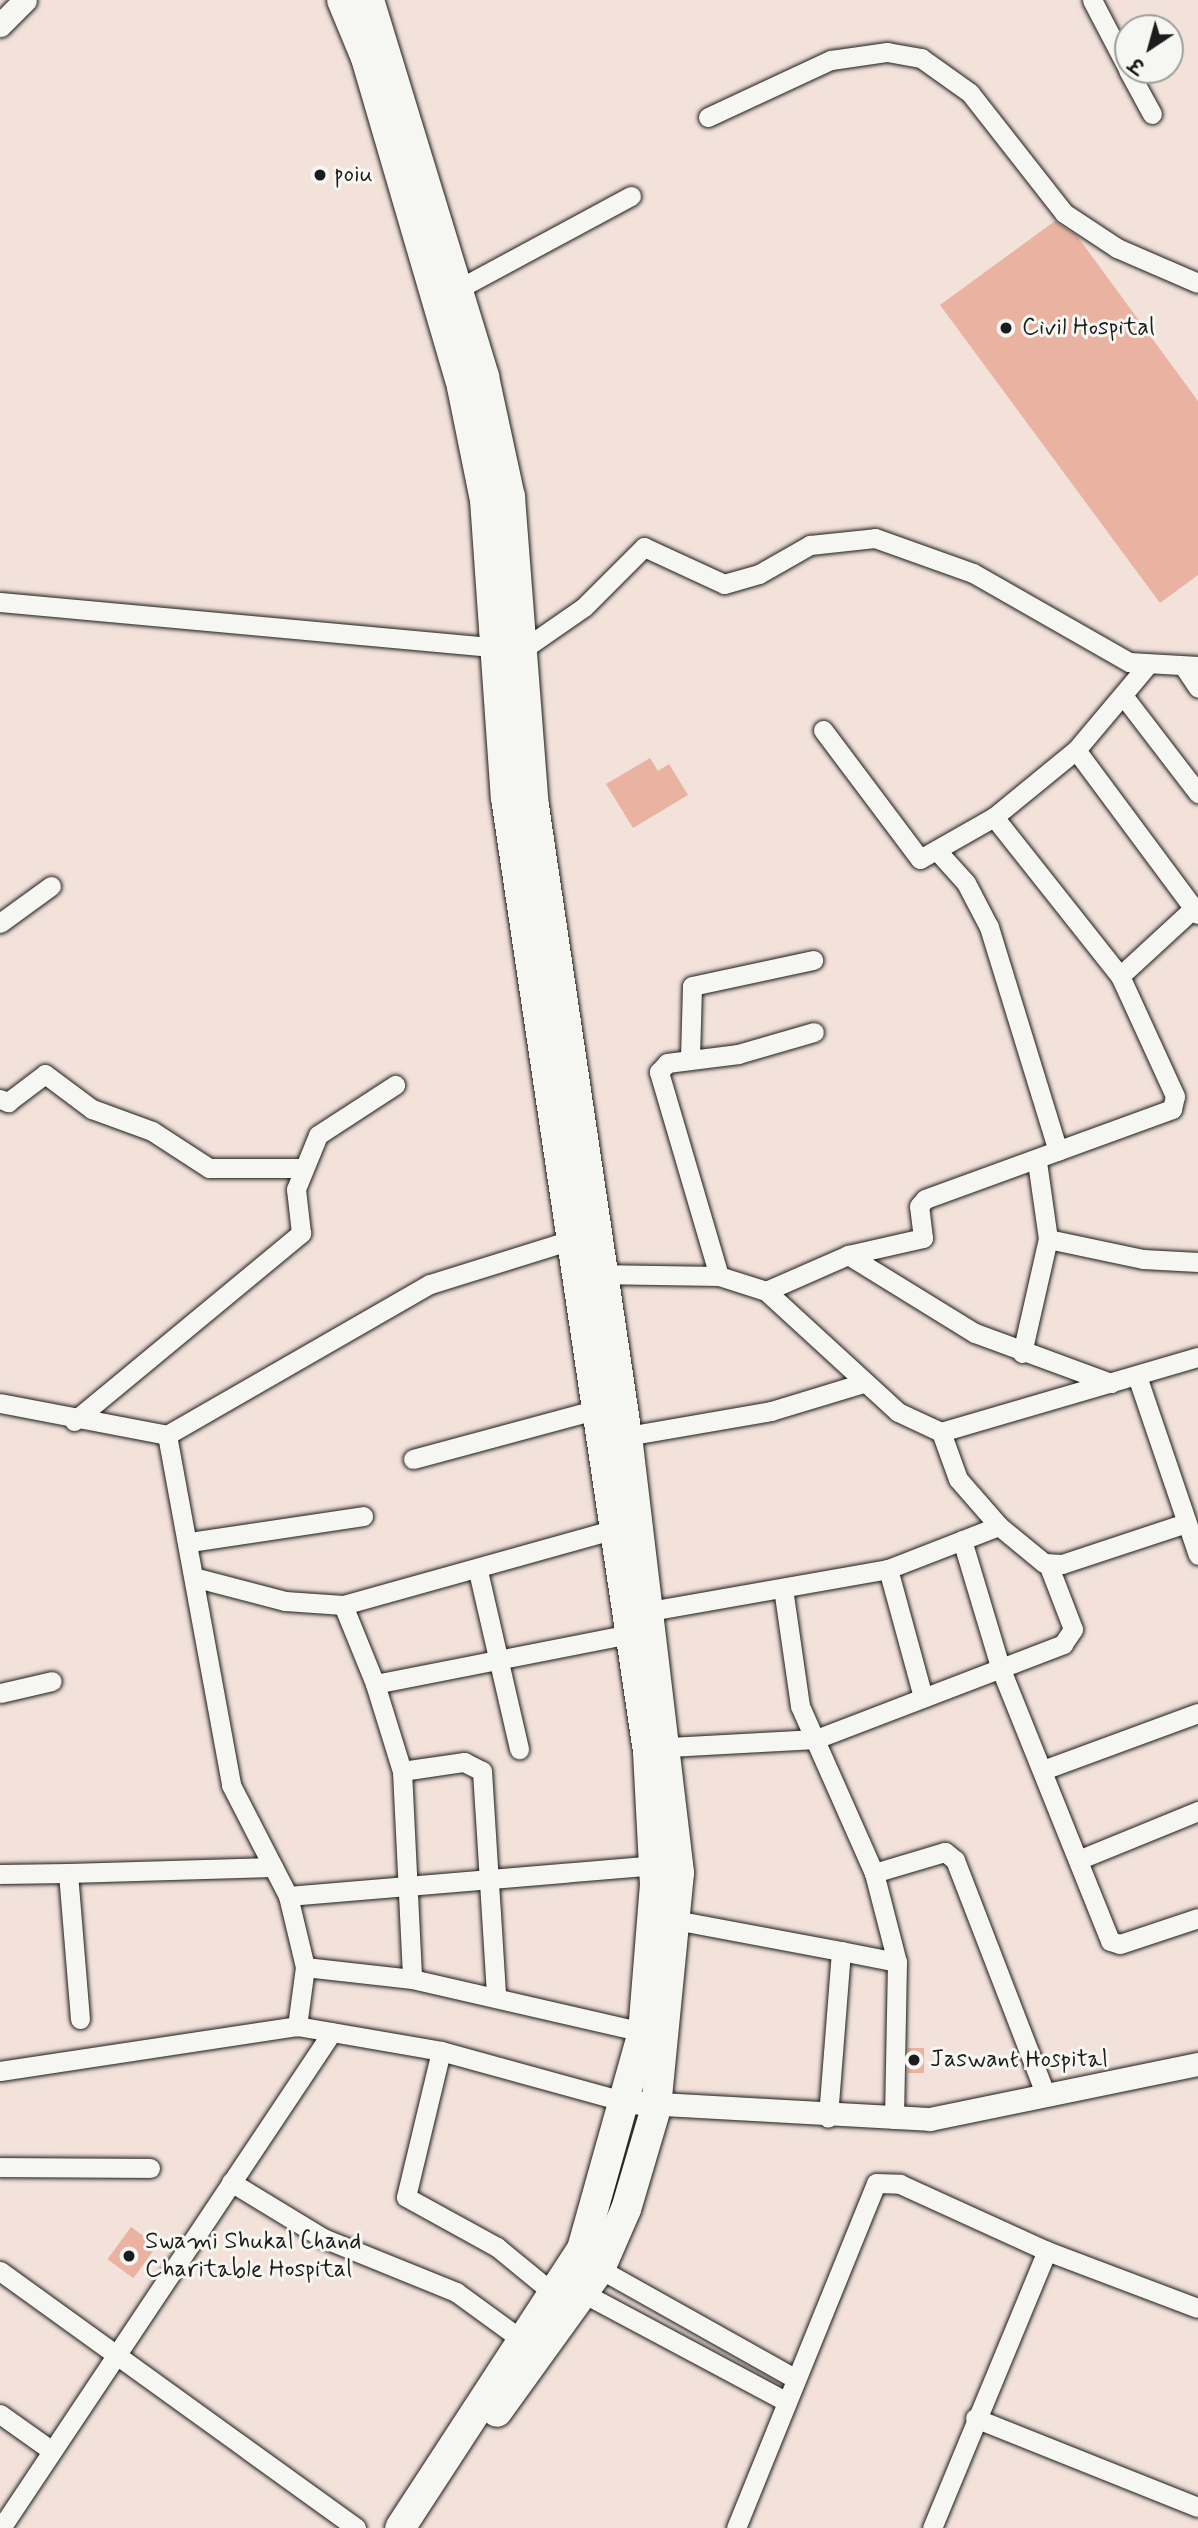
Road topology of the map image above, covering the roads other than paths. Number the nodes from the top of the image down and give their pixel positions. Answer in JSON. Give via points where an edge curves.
{"nodes":[{"id":1,"x":25,"y":0,"type":"edge"},
{"id":2,"x":342,"y":0,"type":"edge"},
{"id":3,"x":369,"y":0,"type":"edge"},
{"id":4,"x":1092,"y":0,"type":"edge"},
{"id":5,"x":0,"y":24,"type":"edge"},
{"id":6,"x":1114,"y":43,"type":"edge"},
{"id":7,"x":1136,"y":84,"type":"edge"},
{"id":8,"x":1152,"y":114,"type":"dead end"},
{"id":9,"x":708,"y":117,"type":"dead end"},
{"id":10,"x":410,"y":165,"type":"junction"},
{"id":11,"x":631,"y":196,"type":"dead end"},
{"id":12,"x":1198,"y":283,"type":"edge"},
{"id":13,"x":447,"y":295,"type":"junction"},
{"id":14,"x":0,"y":602,"type":"edge"},
{"id":15,"x":509,"y":650,"type":"junction"},
{"id":16,"x":1146,"y":667,"type":"junction"},
{"id":17,"x":1191,"y":667,"type":"edge"},
{"id":18,"x":1198,"y":688,"type":"edge"},
{"id":19,"x":1125,"y":698,"type":"junction"},
{"id":20,"x":823,"y":730,"type":"dead end"},
{"id":21,"x":1076,"y":750,"type":"junction"},
{"id":22,"x":1198,"y":793,"type":"edge"},
{"id":23,"x":994,"y":817,"type":"junction"},
{"id":24,"x":939,"y":853,"type":"junction"},
{"id":25,"x":51,"y":886,"type":"dead end"},
{"id":26,"x":1196,"y":911,"type":"edge"},
{"id":27,"x":4,"y":916,"type":"edge"},
{"id":28,"x":813,"y":960,"type":"dead end"},
{"id":29,"x":1120,"y":976,"type":"junction"},
{"id":30,"x":814,"y":1032,"type":"dead end"},
{"id":31,"x":690,"y":1058,"type":"junction"},
{"id":32,"x":395,"y":1085,"type":"dead end"},
{"id":33,"x":0,"y":1099,"type":"edge"},
{"id":34,"x":1058,"y":1151,"type":"junction"},
{"id":35,"x":1037,"y":1162,"type":"junction"},
{"id":36,"x":301,"y":1168,"type":"junction"},
{"id":37,"x":586,"y":1236,"type":"junction"},
{"id":38,"x":1048,"y":1239,"type":"junction"},
{"id":39,"x":848,"y":1255,"type":"junction"},
{"id":40,"x":1198,"y":1262,"type":"edge"},
{"id":41,"x":592,"y":1274,"type":"junction"},
{"id":42,"x":719,"y":1276,"type":"junction"},
{"id":43,"x":766,"y":1291,"type":"junction"},
{"id":44,"x":1022,"y":1353,"type":"junction"},
{"id":45,"x":1198,"y":1357,"type":"edge"},
{"id":46,"x":1137,"y":1376,"type":"junction"},
{"id":47,"x":863,"y":1383,"type":"junction"},
{"id":48,"x":1111,"y":1383,"type":"junction"},
{"id":49,"x":0,"y":1403,"type":"edge"},
{"id":50,"x":598,"y":1409,"type":"junction"},
{"id":51,"x":74,"y":1421,"type":"junction"},
{"id":52,"x":941,"y":1432,"type":"junction"},
{"id":53,"x":167,"y":1435,"type":"junction"},
{"id":54,"x":627,"y":1436,"type":"junction"},
{"id":55,"x":413,"y":1459,"type":"dead end"},
{"id":56,"x":363,"y":1517,"type":"dead end"},
{"id":57,"x":1186,"y":1523,"type":"junction"},
{"id":58,"x":999,"y":1526,"type":"junction"},
{"id":59,"x":616,"y":1529,"type":"junction"},
{"id":60,"x":962,"y":1540,"type":"junction"},
{"id":61,"x":190,"y":1542,"type":"junction"},
{"id":62,"x":1198,"y":1555,"type":"edge"},
{"id":63,"x":1048,"y":1564,"type":"junction"},
{"id":64,"x":888,"y":1569,"type":"junction"},
{"id":65,"x":478,"y":1571,"type":"junction"},
{"id":66,"x":197,"y":1578,"type":"junction"},
{"id":67,"x":783,"y":1588,"type":"junction"},
{"id":68,"x":343,"y":1605,"type":"junction"},
{"id":69,"x":650,"y":1611,"type":"junction"},
{"id":70,"x":631,"y":1634,"type":"junction"},
{"id":71,"x":498,"y":1660,"type":"junction"},
{"id":72,"x":1000,"y":1667,"type":"junction"},
{"id":73,"x":52,"y":1681,"type":"dead end"},
{"id":74,"x":375,"y":1684,"type":"junction"},
{"id":75,"x":0,"y":1693,"type":"edge"},
{"id":76,"x":923,"y":1697,"type":"junction"},
{"id":77,"x":1198,"y":1713,"type":"edge"},
{"id":78,"x":816,"y":1739,"type":"junction"},
{"id":79,"x":668,"y":1747,"type":"junction"},
{"id":80,"x":519,"y":1749,"type":"dead end"},
{"id":81,"x":1043,"y":1770,"type":"junction"},
{"id":82,"x":402,"y":1771,"type":"junction"},
{"id":83,"x":1198,"y":1811,"type":"edge"},
{"id":84,"x":1078,"y":1860,"type":"junction"},
{"id":85,"x":654,"y":1865,"type":"junction"},
{"id":86,"x":272,"y":1867,"type":"junction"},
{"id":87,"x":68,"y":1872,"type":"junction"},
{"id":88,"x":874,"y":1873,"type":"junction"},
{"id":89,"x":0,"y":1874,"type":"edge"},
{"id":90,"x":486,"y":1876,"type":"junction"},
{"id":91,"x":407,"y":1886,"type":"junction"},
{"id":92,"x":288,"y":1896,"type":"junction"},
{"id":93,"x":1198,"y":1918,"type":"edge"},
{"id":94,"x":675,"y":1920,"type":"junction"},
{"id":95,"x":841,"y":1951,"type":"junction"},
{"id":96,"x":898,"y":1962,"type":"junction"},
{"id":97,"x":305,"y":1967,"type":"junction"},
{"id":98,"x":412,"y":1979,"type":"junction"},
{"id":99,"x":496,"y":1995,"type":"junction"},
{"id":100,"x":80,"y":2019,"type":"dead end"},
{"id":101,"x":297,"y":2026,"type":"junction"},
{"id":102,"x":332,"y":2032,"type":"junction"},
{"id":103,"x":643,"y":2032,"type":"junction"},
{"id":104,"x":441,"y":2051,"type":"junction"},
{"id":105,"x":1198,"y":2064,"type":"edge"},
{"id":106,"x":0,"y":2071,"type":"edge"},
{"id":107,"x":1046,"y":2096,"type":"junction"},
{"id":108,"x":626,"y":2102,"type":"junction"},
{"id":109,"x":656,"y":2108,"type":"junction"},
{"id":110,"x":828,"y":2117,"type":"junction"},
{"id":111,"x":894,"y":2119,"type":"junction"},
{"id":112,"x":0,"y":2167,"type":"edge"},
{"id":113,"x":150,"y":2168,"type":"dead end"},
{"id":114,"x":231,"y":2182,"type":"junction"},
{"id":115,"x":1047,"y":2251,"type":"junction"},
{"id":116,"x":600,"y":2269,"type":"junction"},
{"id":117,"x":0,"y":2271,"type":"edge"},
{"id":118,"x":553,"y":2293,"type":"junction"},
{"id":119,"x":583,"y":2294,"type":"junction"},
{"id":120,"x":1198,"y":2308,"type":"edge"},
{"id":121,"x":522,"y":2340,"type":"junction"},
{"id":122,"x":115,"y":2356,"type":"junction"},
{"id":123,"x":794,"y":2378,"type":"junction"},
{"id":124,"x":785,"y":2401,"type":"junction"},
{"id":125,"x":0,"y":2414,"type":"edge"},
{"id":126,"x":975,"y":2418,"type":"junction"},
{"id":127,"x":52,"y":2451,"type":"junction"},
{"id":128,"x":450,"y":2459,"type":"junction"},
{"id":129,"x":1198,"y":2507,"type":"edge"},
{"id":130,"x":1,"y":2528,"type":"edge"},
{"id":131,"x":356,"y":2528,"type":"edge"},
{"id":132,"x":400,"y":2528,"type":"edge"},
{"id":133,"x":736,"y":2528,"type":"edge"},
{"id":134,"x":932,"y":2528,"type":"edge"}],
"edges":[{"from":1,"to":5,"type":"street"},
{"from":2,"to":10,"type":"main road"},
{"from":3,"to":10,"type":"main road"},
{"from":4,"to":6,"type":"street"},
{"from":7,"to":8,"type":"street"},
{"from":9,"to":12,"type":"street","via":[[831,60],[887,52],[921,58],[970,93],[1064,214],[1117,248]]},
{"from":10,"to":13,"type":"main road"},
{"from":11,"to":13,"type":"street"},
{"from":13,"to":15,"type":"main road","via":[[510,497]]},
{"from":14,"to":15,"type":"street"},
{"from":15,"to":16,"type":"street","via":[[584,607],[644,547],[724,584],[759,574],[810,545],[876,538],[973,573]]},
{"from":15,"to":37,"type":"main road","via":[[534,806]]},
{"from":16,"to":17,"type":"street"},
{"from":16,"to":19,"type":"street"},
{"from":17,"to":18,"type":"street"},
{"from":19,"to":21,"type":"street"},
{"from":19,"to":22,"type":"street"},
{"from":20,"to":24,"type":"street","via":[[915,854],[926,860]]},
{"from":21,"to":23,"type":"street"},
{"from":21,"to":26,"type":"street"},
{"from":23,"to":24,"type":"street"},
{"from":23,"to":29,"type":"street"},
{"from":24,"to":34,"type":"street","via":[[966,883],[989,926]]},
{"from":25,"to":27,"type":"street"},
{"from":26,"to":29,"type":"street"},
{"from":28,"to":31,"type":"street","via":[[692,986]]},
{"from":29,"to":34,"type":"street","via":[[1175,1101],[1172,1109]]},
{"from":30,"to":31,"type":"street","via":[[738,1054]]},
{"from":31,"to":42,"type":"street","via":[[662,1067],[661,1088]]},
{"from":32,"to":36,"type":"street","via":[[324,1128]]},
{"from":33,"to":36,"type":"street","via":[[8,1102],[45,1074],[92,1109],[152,1131],[209,1168]]},
{"from":34,"to":35,"type":"street"},
{"from":35,"to":38,"type":"street"},
{"from":35,"to":39,"type":"street","via":[[925,1199],[919,1240]]},
{"from":36,"to":51,"type":"street","via":[[301,1233]]},
{"from":37,"to":41,"type":"main road"},
{"from":37,"to":53,"type":"street","via":[[430,1284]]},
{"from":38,"to":40,"type":"street","via":[[1143,1259]]},
{"from":38,"to":44,"type":"street"},
{"from":39,"to":43,"type":"street"},
{"from":39,"to":44,"type":"street","via":[[975,1333]]},
{"from":41,"to":42,"type":"street"},
{"from":41,"to":50,"type":"main road"},
{"from":41,"to":54,"type":"main road"},
{"from":42,"to":43,"type":"street"},
{"from":43,"to":47,"type":"street"},
{"from":44,"to":48,"type":"street"},
{"from":45,"to":46,"type":"street"},
{"from":46,"to":48,"type":"street"},
{"from":46,"to":57,"type":"street"},
{"from":47,"to":52,"type":"street","via":[[921,1427]]},
{"from":47,"to":54,"type":"street","via":[[771,1411]]},
{"from":48,"to":52,"type":"street"},
{"from":49,"to":51,"type":"street"},
{"from":50,"to":55,"type":"street"},
{"from":50,"to":59,"type":"main road"},
{"from":51,"to":53,"type":"street"},
{"from":52,"to":58,"type":"street","via":[[951,1469]]},
{"from":53,"to":61,"type":"street"},
{"from":54,"to":69,"type":"main road"},
{"from":56,"to":61,"type":"street"},
{"from":57,"to":62,"type":"street"},
{"from":57,"to":63,"type":"street"},
{"from":58,"to":60,"type":"street"},
{"from":58,"to":63,"type":"street"},
{"from":59,"to":65,"type":"street"},
{"from":59,"to":70,"type":"main road"},
{"from":60,"to":64,"type":"street"},
{"from":60,"to":72,"type":"street"},
{"from":61,"to":66,"type":"street"},
{"from":63,"to":72,"type":"street","via":[[1072,1635]]},
{"from":64,"to":67,"type":"street"},
{"from":64,"to":76,"type":"street"},
{"from":65,"to":68,"type":"street"},
{"from":65,"to":71,"type":"street"},
{"from":66,"to":68,"type":"street","via":[[285,1601]]},
{"from":66,"to":86,"type":"street","via":[[231,1785]]},
{"from":67,"to":69,"type":"street"},
{"from":67,"to":78,"type":"street","via":[[798,1698]]},
{"from":68,"to":74,"type":"street"},
{"from":69,"to":79,"type":"main road"},
{"from":70,"to":71,"type":"street"},
{"from":70,"to":85,"type":"main road","via":[[648,1752]]},
{"from":71,"to":74,"type":"street"},
{"from":71,"to":80,"type":"street"},
{"from":72,"to":76,"type":"street"},
{"from":72,"to":81,"type":"street"},
{"from":73,"to":75,"type":"street"},
{"from":74,"to":82,"type":"street"},
{"from":76,"to":78,"type":"street"},
{"from":77,"to":81,"type":"street"},
{"from":78,"to":79,"type":"street"},
{"from":78,"to":88,"type":"street"},
{"from":79,"to":94,"type":"main road","via":[[679,1873]]},
{"from":81,"to":84,"type":"street"},
{"from":82,"to":90,"type":"street","via":[[479,1766]]},
{"from":82,"to":91,"type":"street"},
{"from":83,"to":84,"type":"street"},
{"from":84,"to":93,"type":"street","via":[[1113,1943]]},
{"from":85,"to":90,"type":"street"},
{"from":85,"to":103,"type":"main road"},
{"from":86,"to":87,"type":"street"},
{"from":86,"to":92,"type":"street"},
{"from":87,"to":89,"type":"street"},
{"from":87,"to":100,"type":"street"},
{"from":88,"to":96,"type":"street"},
{"from":88,"to":107,"type":"street","via":[[945,1852],[955,1860]]},
{"from":90,"to":91,"type":"street"},
{"from":90,"to":99,"type":"street"},
{"from":91,"to":92,"type":"street"},
{"from":91,"to":98,"type":"street"},
{"from":92,"to":97,"type":"street"},
{"from":94,"to":95,"type":"street"},
{"from":94,"to":109,"type":"main road"},
{"from":95,"to":96,"type":"street"},
{"from":95,"to":110,"type":"street"},
{"from":96,"to":111,"type":"street"},
{"from":97,"to":98,"type":"street"},
{"from":97,"to":101,"type":"street"},
{"from":98,"to":99,"type":"street"},
{"from":99,"to":103,"type":"street"},
{"from":101,"to":102,"type":"street"},
{"from":101,"to":106,"type":"street"},
{"from":102,"to":104,"type":"street"},
{"from":102,"to":114,"type":"street"},
{"from":103,"to":108,"type":"main road"},
{"from":104,"to":108,"type":"street"},
{"from":104,"to":118,"type":"street","via":[[406,2197],[497,2247]]},
{"from":105,"to":107,"type":"street"},
{"from":107,"to":111,"type":"street","via":[[950,2116]]},
{"from":108,"to":109,"type":"street"},
{"from":108,"to":118,"type":"main road","via":[[583,2249]]},
{"from":109,"to":110,"type":"street"},
{"from":109,"to":116,"type":"main road","via":[[626,2209]]},
{"from":110,"to":111,"type":"street"},
{"from":112,"to":113,"type":"street"},
{"from":114,"to":121,"type":"street","via":[[323,2238],[457,2292]]},
{"from":114,"to":122,"type":"street"},
{"from":115,"to":120,"type":"street"},
{"from":115,"to":123,"type":"street","via":[[900,2184],[876,2183]]},
{"from":115,"to":126,"type":"street"},
{"from":116,"to":119,"type":"main road"},
{"from":116,"to":123,"type":"street"},
{"from":117,"to":122,"type":"street"},
{"from":118,"to":121,"type":"main road"},
{"from":119,"to":124,"type":"street"},
{"from":119,"to":128,"type":"main road","via":[[474,2443]]},
{"from":121,"to":128,"type":"main road","via":[[458,2435]]},
{"from":122,"to":127,"type":"street"},
{"from":122,"to":131,"type":"street"},
{"from":123,"to":124,"type":"street"},
{"from":124,"to":133,"type":"street"},
{"from":125,"to":127,"type":"street"},
{"from":126,"to":129,"type":"street"},
{"from":126,"to":134,"type":"street"},
{"from":127,"to":130,"type":"street"},
{"from":128,"to":132,"type":"main road"}]}
